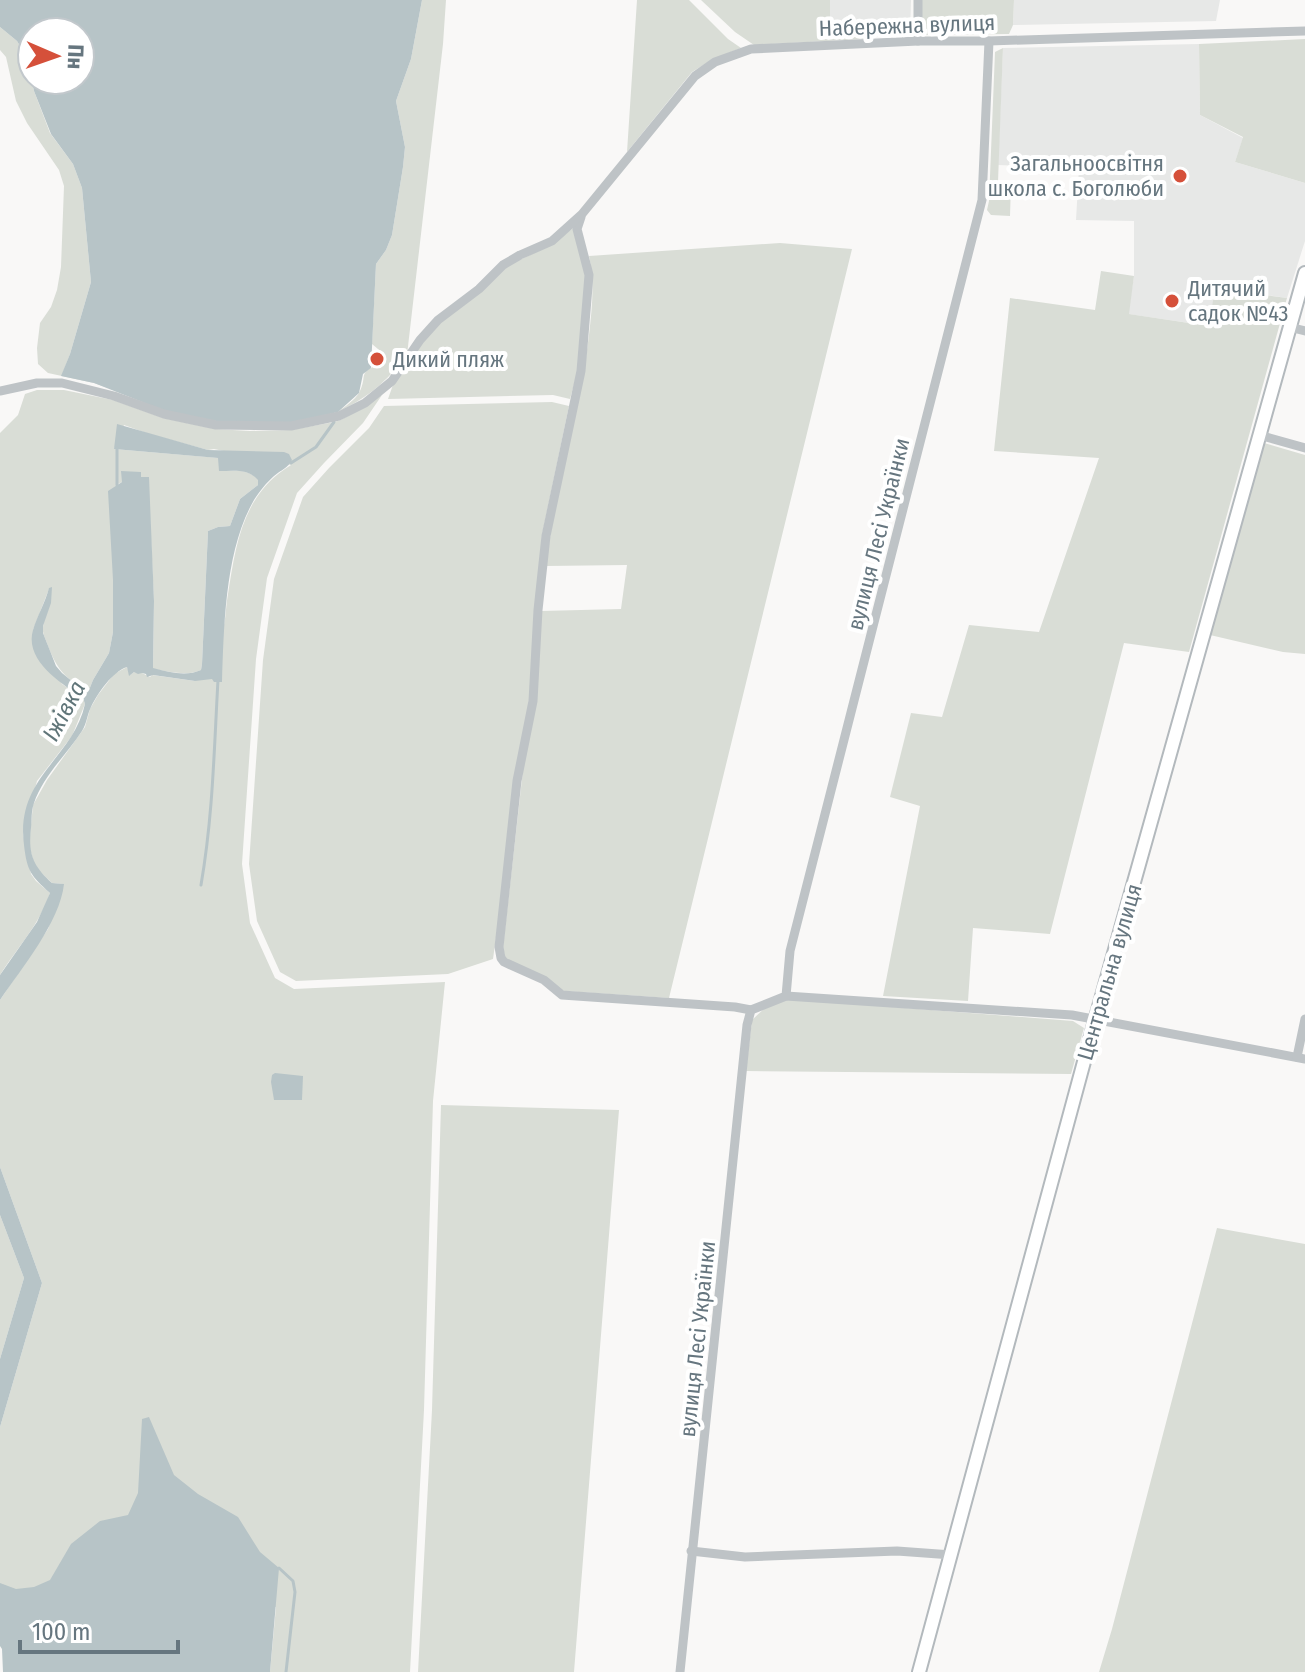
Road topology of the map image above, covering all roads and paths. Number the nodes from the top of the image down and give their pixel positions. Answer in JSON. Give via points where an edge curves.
{"nodes":[{"id":1,"x":918,"y":0,"type":"edge"},
{"id":2,"x":1305,"y":31,"type":"edge"},
{"id":3,"x":918,"y":41,"type":"junction"},
{"id":4,"x":989,"y":41,"type":"junction"},
{"id":5,"x":582,"y":214,"type":"junction"},
{"id":6,"x":1305,"y":273,"type":"edge"},
{"id":7,"x":1289,"y":327,"type":"junction"},
{"id":8,"x":1305,"y":331,"type":"edge"},
{"id":9,"x":0,"y":391,"type":"edge"},
{"id":10,"x":1259,"y":435,"type":"junction"},
{"id":11,"x":1305,"y":448,"type":"edge"},
{"id":12,"x":786,"y":996,"type":"junction"},
{"id":13,"x":751,"y":1010,"type":"junction"},
{"id":14,"x":1305,"y":1019,"type":"edge"},
{"id":15,"x":1095,"y":1021,"type":"junction"},
{"id":16,"x":1301,"y":1058,"type":"edge"},
{"id":17,"x":691,"y":1551,"type":"junction"},
{"id":18,"x":952,"y":1555,"type":"junction"},
{"id":19,"x":680,"y":1672,"type":"edge"},
{"id":20,"x":919,"y":1672,"type":"edge"}],
"edges":[{"from":1,"to":3,"type":"street"},
{"from":2,"to":4,"type":"street","name":"Набережна вулиця"},
{"from":3,"to":4,"type":"street","name":"Набережна вулиця"},
{"from":3,"to":5,"type":"street","name":"Набережна вулиця","via":[[751,49],[715,62],[695,76]]},
{"from":4,"to":12,"type":"street","name":"вулиця Лесі Українки","via":[[982,200],[790,951]]},
{"from":5,"to":9,"type":"street","name":"Набережна вулиця","via":[[552,241],[503,265],[438,320],[392,381],[339,416],[291,426],[216,425],[62,383]]},
{"from":5,"to":13,"type":"street","via":[[577,229],[589,275],[587,320],[546,536],[533,701],[517,781],[501,958],[562,995]]},
{"from":6,"to":7,"type":"street","name":"Центральна вулиця"},
{"from":7,"to":8,"type":"street"},
{"from":7,"to":10,"type":"street","name":"Центральна вулиця"},
{"from":10,"to":11,"type":"street"},
{"from":10,"to":15,"type":"street","name":"Центральна вулиця"},
{"from":12,"to":13,"type":"street"},
{"from":12,"to":15,"type":"street","via":[[1072,1015]]},
{"from":13,"to":17,"type":"street","name":"вулиця Лесі Українки"},
{"from":14,"to":16,"type":"street"},
{"from":15,"to":16,"type":"street"},
{"from":15,"to":18,"type":"street","name":"Центральна вулиця"},
{"from":17,"to":18,"type":"street","via":[[745,1557],[897,1551]]},
{"from":17,"to":19,"type":"street","name":"вулиця Лесі Українки"},
{"from":18,"to":20,"type":"street","name":"Центральна вулиця"}]}
